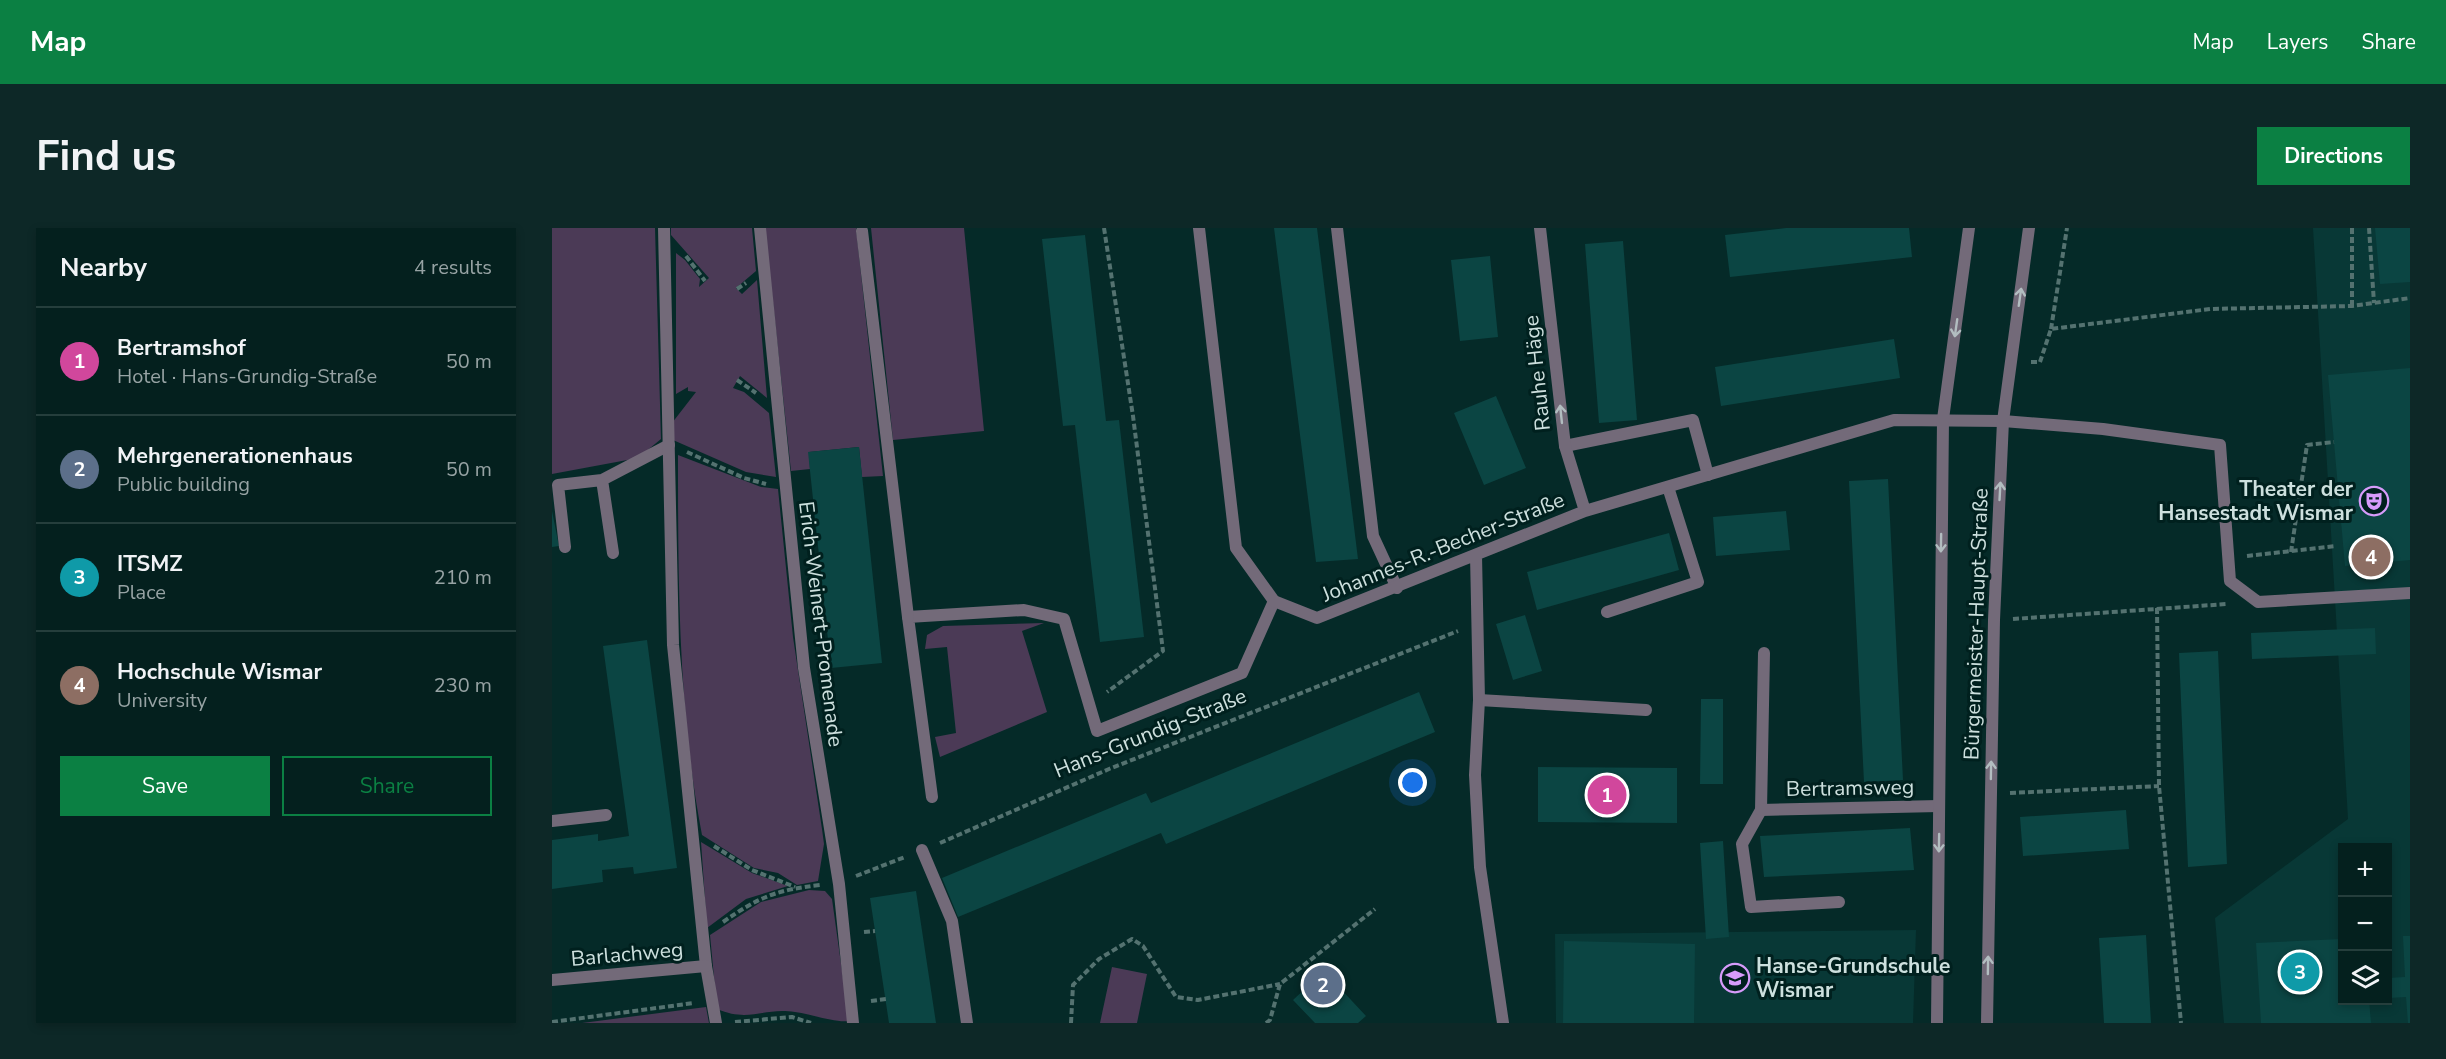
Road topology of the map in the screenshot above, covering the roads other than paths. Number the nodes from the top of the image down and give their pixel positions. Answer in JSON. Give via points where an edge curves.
{"nodes":[{"id":1,"x":664,"y":228,"type":"edge"},
{"id":2,"x":760,"y":228,"type":"edge"},
{"id":3,"x":1199,"y":228,"type":"edge"},
{"id":4,"x":1337,"y":228,"type":"edge"},
{"id":5,"x":1542,"y":228,"type":"edge"},
{"id":6,"x":1969,"y":228,"type":"edge"},
{"id":7,"x":2029,"y":228,"type":"edge"},
{"id":8,"x":862,"y":231,"type":"dead end"},
{"id":9,"x":1943,"y":419,"type":"junction"},
{"id":10,"x":2003,"y":421,"type":"junction"},
{"id":11,"x":669,"y":445,"type":"junction"},
{"id":12,"x":1565,"y":446,"type":"junction"},
{"id":13,"x":1708,"y":475,"type":"junction"},
{"id":14,"x":602,"y":480,"type":"junction"},
{"id":15,"x":1668,"y":487,"type":"junction"},
{"id":16,"x":1585,"y":511,"type":"junction"},
{"id":17,"x":565,"y":547,"type":"dead end"},
{"id":18,"x":613,"y":553,"type":"dead end"},
{"id":19,"x":1476,"y":555,"type":"junction"},
{"id":20,"x":1397,"y":588,"type":"junction"},
{"id":21,"x":2410,"y":593,"type":"edge"},
{"id":22,"x":1274,"y":601,"type":"junction"},
{"id":23,"x":1607,"y":612,"type":"dead end"},
{"id":24,"x":908,"y":617,"type":"junction"},
{"id":25,"x":1764,"y":653,"type":"dead end"},
{"id":26,"x":1479,"y":700,"type":"junction"},
{"id":27,"x":1647,"y":710,"type":"dead end"},
{"id":28,"x":932,"y":797,"type":"dead end"},
{"id":29,"x":1939,"y":806,"type":"junction"},
{"id":30,"x":1761,"y":810,"type":"junction"},
{"id":31,"x":606,"y":815,"type":"dead end"},
{"id":32,"x":552,"y":821,"type":"edge"},
{"id":33,"x":922,"y":850,"type":"road end"},
{"id":34,"x":1839,"y":902,"type":"dead end"},
{"id":35,"x":706,"y":966,"type":"junction"},
{"id":36,"x":552,"y":980,"type":"edge"},
{"id":37,"x":714,"y":1012,"type":"edge"},
{"id":38,"x":853,"y":1023,"type":"edge"},
{"id":39,"x":967,"y":1023,"type":"edge"},
{"id":40,"x":1503,"y":1023,"type":"edge"},
{"id":41,"x":1937,"y":1023,"type":"edge"},
{"id":42,"x":1987,"y":1023,"type":"edge"}],
"edges":[{"from":1,"to":11,"type":"street"},
{"from":2,"to":38,"type":"street","name":"Erich-Weinert-Promenade","via":[[804,668],[839,884]]},
{"from":3,"to":22,"type":"street","via":[[1236,548]]},
{"from":4,"to":20,"type":"street","via":[[1373,536]]},
{"from":12,"to":5,"type":"street","name":"Rauhe Häge","one_way":true},
{"from":6,"to":9,"type":"street","name":"Bürgermeister-Haupt-Straße","one_way":true},
{"from":10,"to":7,"type":"street","name":"Bürgermeister-Haupt-Straße","one_way":true},
{"from":8,"to":24,"type":"street"},
{"from":9,"to":10,"type":"street","name":"Johannes-R.-Becher-Straße"},
{"from":9,"to":13,"type":"street","name":"Johannes-R.-Becher-Straße","via":[[1894,420]]},
{"from":9,"to":29,"type":"street","name":"Bürgermeister-Haupt-Straße","one_way":true},
{"from":10,"to":21,"type":"street","name":"Johannes-R.-Becher-Straße","via":[[2103,429],[2220,445],[2230,581],[2258,602]]},
{"from":42,"to":10,"type":"street","name":"Bürgermeister-Haupt-Straße","one_way":true,"via":[[1994,620]]},
{"from":11,"to":14,"type":"street"},
{"from":11,"to":35,"type":"street","via":[[673,645]]},
{"from":12,"to":13,"type":"street","via":[[1693,420]]},
{"from":12,"to":16,"type":"street","name":"Rauhe Häge"},
{"from":13,"to":15,"type":"street","name":"Johannes-R.-Becher-Straße"},
{"from":14,"to":17,"type":"street","via":[[558,485]]},
{"from":14,"to":18,"type":"street"},
{"from":15,"to":16,"type":"street","name":"Johannes-R.-Becher-Straße"},
{"from":15,"to":23,"type":"street","via":[[1698,582]]},
{"from":16,"to":19,"type":"street","name":"Johannes-R.-Becher-Straße"},
{"from":19,"to":20,"type":"street","name":"Johannes-R.-Becher-Straße"},
{"from":19,"to":26,"type":"street"},
{"from":20,"to":22,"type":"street","name":"Johannes-R.-Becher-Straße","via":[[1317,618]]},
{"from":22,"to":24,"type":"street","via":[[1242,673],[1098,731],[1064,619],[1024,610]]},
{"from":24,"to":28,"type":"street"},
{"from":25,"to":30,"type":"street"},
{"from":26,"to":27,"type":"street"},
{"from":26,"to":40,"type":"street","via":[[1475,775],[1480,867]]},
{"from":29,"to":30,"type":"street","name":"Bertramsweg"},
{"from":29,"to":41,"type":"street","name":"Bürgermeister-Haupt-Straße","one_way":true},
{"from":30,"to":34,"type":"street","via":[[1742,844],[1751,907]]},
{"from":31,"to":32,"type":"street"},
{"from":33,"to":39,"type":"street","via":[[952,921]]},
{"from":35,"to":36,"type":"street","name":"Barlachweg"},
{"from":35,"to":37,"type":"street"}]}
